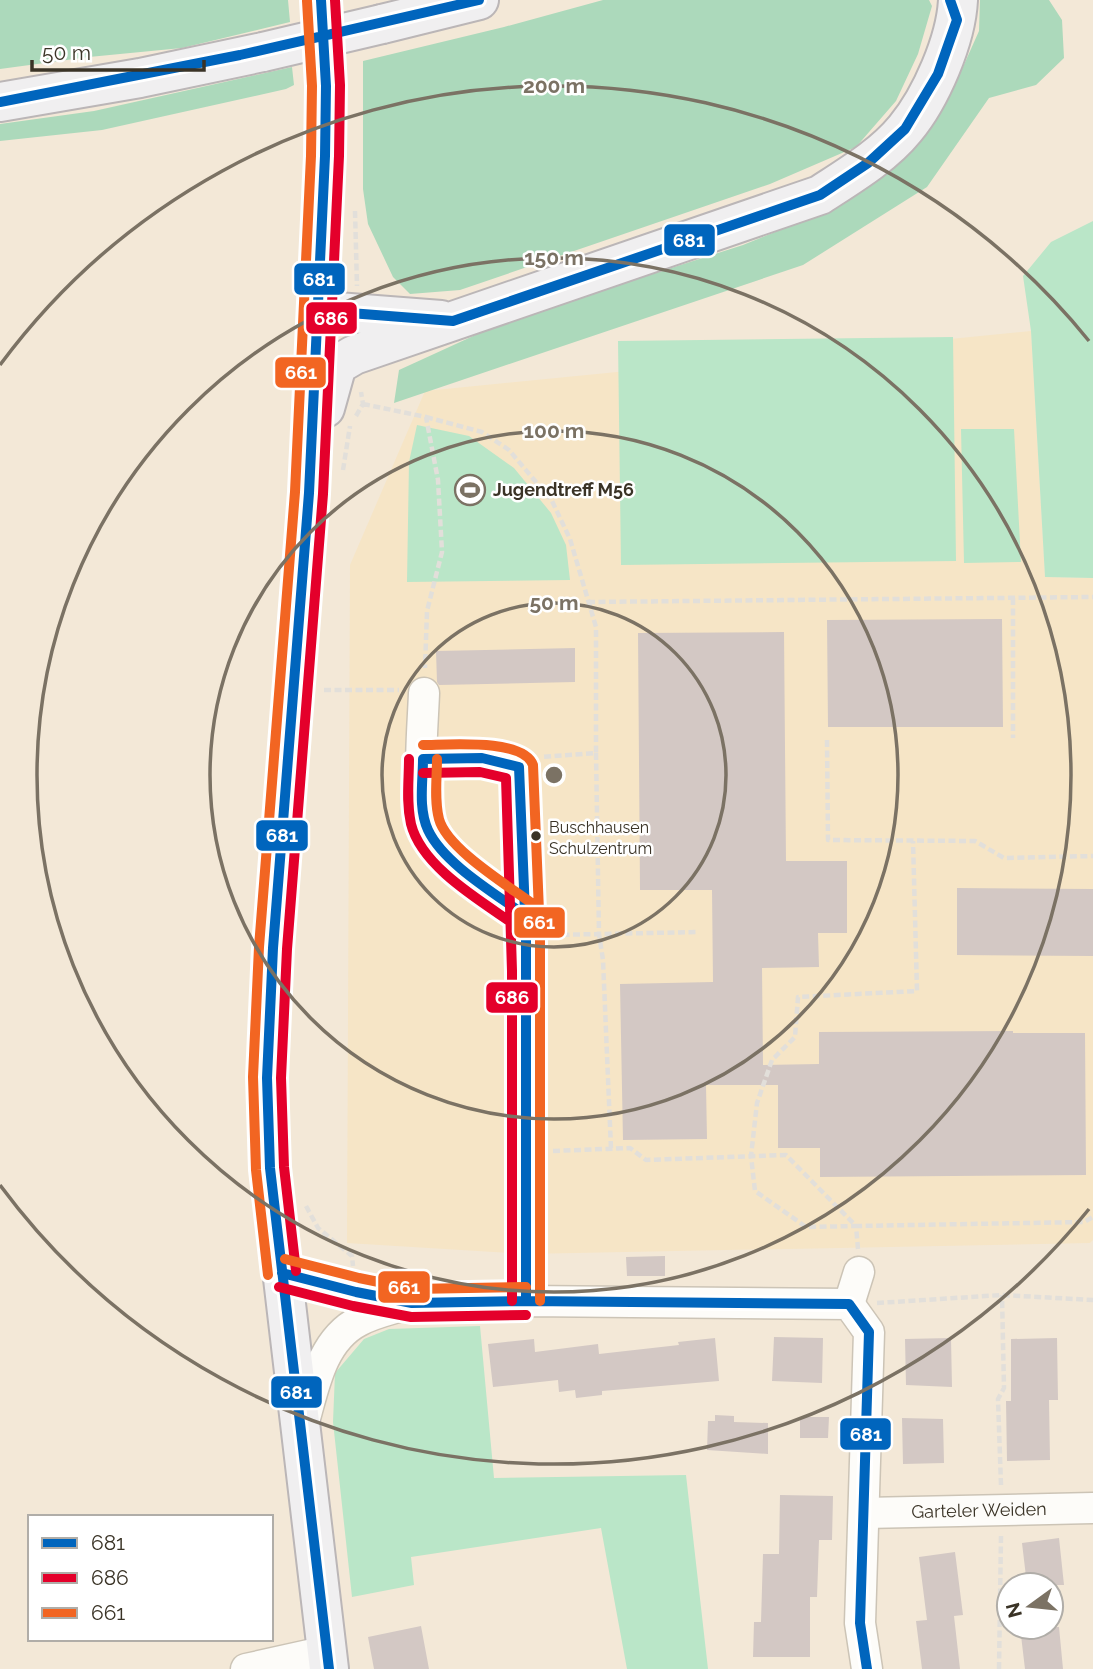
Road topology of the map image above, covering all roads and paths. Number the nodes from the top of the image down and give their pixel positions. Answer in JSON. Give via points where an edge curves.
{"nodes":[{"id":1,"x":321,"y":0,"type":"edge"},
{"id":2,"x":479,"y":0,"type":"edge"},
{"id":3,"x":955,"y":7,"type":"edge"},
{"id":4,"x":0,"y":102,"type":"edge"},
{"id":5,"x":320,"y":265,"type":"junction"},
{"id":6,"x":356,"y":312,"type":"junction"},
{"id":7,"x":453,"y":321,"type":"junction"},
{"id":8,"x":317,"y":323,"type":"junction"},
{"id":9,"x":354,"y":355,"type":"junction"},
{"id":10,"x":426,"y":417,"type":"junction"},
{"id":11,"x":325,"y":486,"type":"junction"},
{"id":12,"x":1093,"y":597,"type":"edge"},
{"id":13,"x":1013,"y":598,"type":"junction"},
{"id":14,"x":588,"y":602,"type":"junction"},
{"id":15,"x":323,"y":677,"type":"dead end"},
{"id":16,"x":424,"y":693,"type":"junction"},
{"id":17,"x":1013,"y":738,"type":"dead end"},
{"id":18,"x":827,"y":740,"type":"dead end"},
{"id":19,"x":596,"y":753,"type":"junction"},
{"id":20,"x":423,"y":759,"type":"junction"},
{"id":21,"x":519,"y":767,"type":"junction"},
{"id":22,"x":913,"y":841,"type":"junction"},
{"id":23,"x":1093,"y":856,"type":"edge"},
{"id":24,"x":526,"y":926,"type":"junction"},
{"id":25,"x":698,"y":932,"type":"dead end"},
{"id":26,"x":599,"y":934,"type":"junction"},
{"id":27,"x":611,"y":1149,"type":"junction"},
{"id":28,"x":527,"y":1151,"type":"junction"},
{"id":29,"x":751,"y":1156,"type":"junction"},
{"id":30,"x":300,"y":1194,"type":"dead end"},
{"id":31,"x":1093,"y":1217,"type":"edge"},
{"id":32,"x":856,"y":1226,"type":"junction"},
{"id":33,"x":353,"y":1268,"type":"dead end"},
{"id":34,"x":859,"y":1272,"type":"dead end"},
{"id":35,"x":282,"y":1273,"type":"junction"},
{"id":36,"x":1002,"y":1295,"type":"junction"},
{"id":37,"x":1093,"y":1300,"type":"edge"},
{"id":38,"x":526,"y":1301,"type":"junction"},
{"id":39,"x":412,"y":1303,"type":"junction"},
{"id":40,"x":849,"y":1304,"type":"junction"},
{"id":41,"x":302,"y":1430,"type":"junction"},
{"id":42,"x":1001,"y":1487,"type":"dead end"},
{"id":43,"x":1093,"y":1508,"type":"edge"},
{"id":44,"x":865,"y":1513,"type":"junction"},
{"id":45,"x":1001,"y":1522,"type":"dead end"},
{"id":46,"x":328,"y":1660,"type":"edge"},
{"id":47,"x":246,"y":1669,"type":"edge"},
{"id":48,"x":867,"y":1669,"type":"edge"},
{"id":49,"x":999,"y":1669,"type":"edge"}],
"edges":[{"from":1,"to":5,"type":"main road","via":[[326,86]]},
{"from":2,"to":4,"type":"main road","bridge":true,"via":[[140,78]]},
{"from":3,"to":7,"type":"main road","via":[[939,74],[905,129],[868,163],[820,195]]},
{"from":5,"to":6,"type":"main road","via":[[337,295]]},
{"from":5,"to":8,"type":"main road"},
{"from":6,"to":7,"type":"main road"},
{"from":6,"to":8,"type":"main road","via":[[337,312]]},
{"from":7,"to":9,"type":"main road"},
{"from":8,"to":9,"type":"main road","via":[[334,344]]},
{"from":8,"to":11,"type":"main road"},
{"from":9,"to":11,"type":"main road","via":[[337,365],[327,396]]},
{"from":10,"to":11,"type":"path","via":[[363,404]]},
{"from":10,"to":14,"type":"path","via":[[482,432],[509,450],[552,500],[570,539]]},
{"from":10,"to":16,"type":"path","via":[[438,480],[442,552],[427,611]]},
{"from":11,"to":35,"type":"main road","via":[[273,948],[267,1078],[270,1168]]},
{"from":12,"to":13,"type":"path"},
{"from":13,"to":14,"type":"path"},
{"from":13,"to":17,"type":"path"},
{"from":14,"to":19,"type":"path","via":[[596,627]]},
{"from":15,"to":16,"type":"path","via":[[322,690]]},
{"from":16,"to":20,"type":"street"},
{"from":18,"to":22,"type":"path","via":[[828,840]]},
{"from":19,"to":21,"type":"path","via":[[544,756]]},
{"from":19,"to":26,"type":"path"},
{"from":20,"to":21,"type":"street","via":[[482,758]]},
{"from":20,"to":24,"type":"street","via":[[422,805],[429,830],[452,859]]},
{"from":21,"to":24,"type":"street"},
{"from":22,"to":23,"type":"path","via":[[975,841],[1004,858]]},
{"from":22,"to":29,"type":"path","via":[[917,991],[798,997],[795,1037],[772,1060],[757,1103]]},
{"from":24,"to":26,"type":"path"},
{"from":24,"to":28,"type":"street"},
{"from":25,"to":26,"type":"path"},
{"from":26,"to":27,"type":"path"},
{"from":27,"to":28,"type":"path"},
{"from":27,"to":29,"type":"path","via":[[630,1148],[646,1160]]},
{"from":28,"to":38,"type":"street"},
{"from":29,"to":32,"type":"path","via":[[786,1155]]},
{"from":29,"to":32,"type":"path","via":[[755,1191],[806,1227]]},
{"from":30,"to":33,"type":"path","via":[[318,1228],[352,1256]]},
{"from":31,"to":32,"type":"path","via":[[1084,1222]]},
{"from":34,"to":40,"type":"street"},
{"from":35,"to":39,"type":"street"},
{"from":35,"to":41,"type":"main road"},
{"from":36,"to":37,"type":"path"},
{"from":36,"to":40,"type":"path"},
{"from":36,"to":42,"type":"path"},
{"from":38,"to":39,"type":"street"},
{"from":38,"to":40,"type":"street"},
{"from":39,"to":41,"type":"street","via":[[360,1320],[347,1329],[320,1363]]},
{"from":40,"to":44,"type":"street","via":[[869,1332]]},
{"from":41,"to":46,"type":"main road"},
{"from":43,"to":44,"type":"street","name":"Garteler Weiden"},
{"from":44,"to":48,"type":"street","via":[[860,1623]]},
{"from":45,"to":49,"type":"path"},
{"from":46,"to":47,"type":"street"}]}
